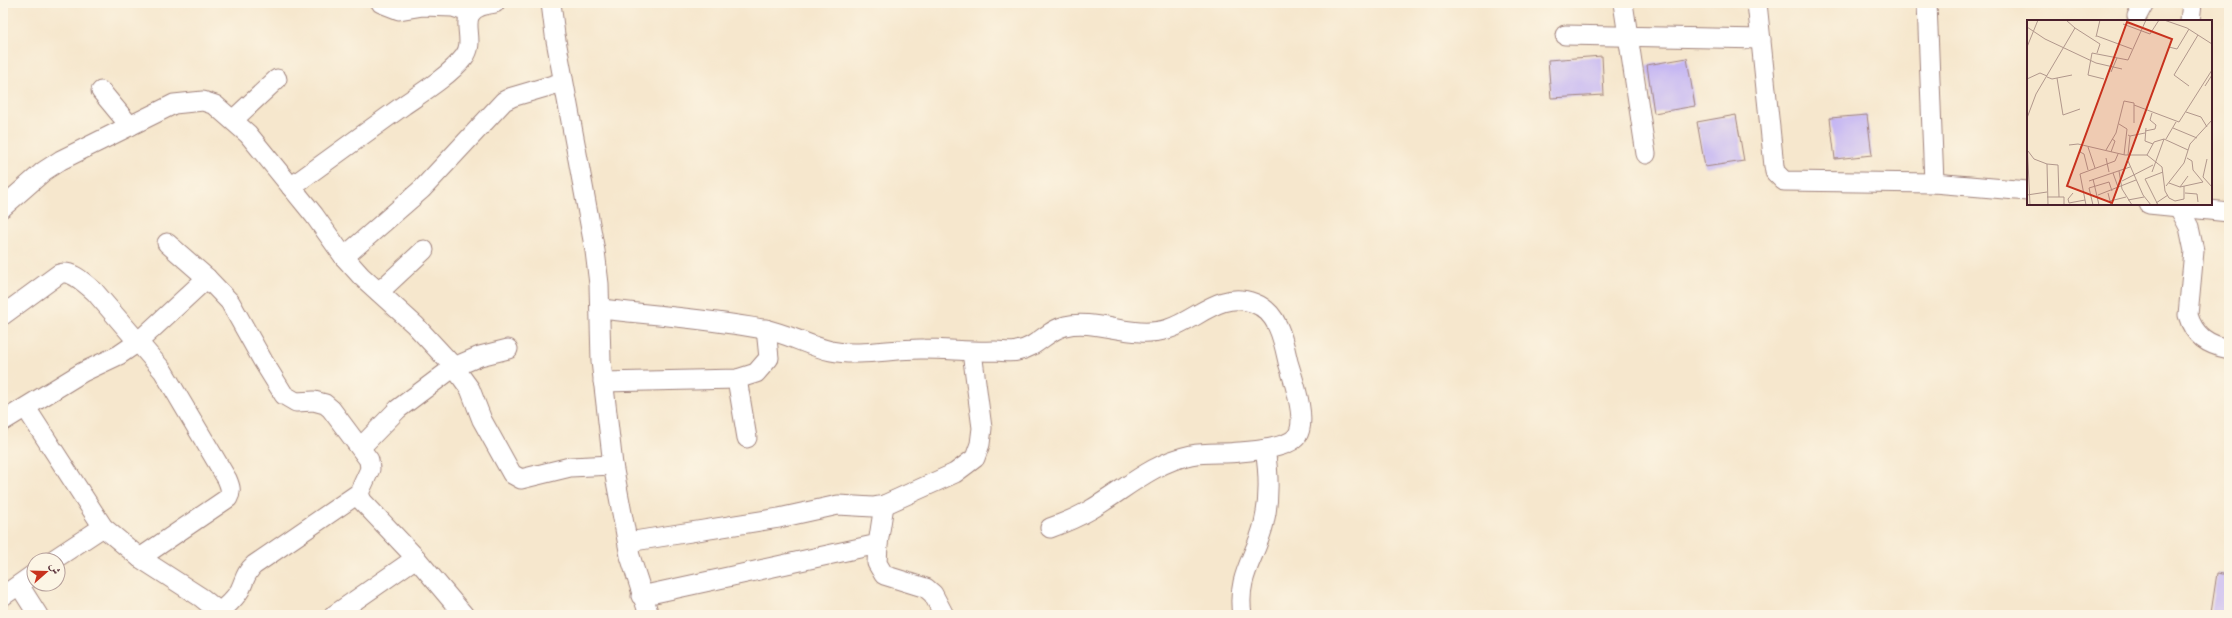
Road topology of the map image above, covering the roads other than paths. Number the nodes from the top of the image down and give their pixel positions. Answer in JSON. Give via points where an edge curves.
{"nodes":[{"id":1,"x":381,"y":3,"type":"edge"},
{"id":2,"x":551,"y":3,"type":"edge"},
{"id":3,"x":1623,"y":3,"type":"edge"},
{"id":4,"x":1757,"y":3,"type":"edge"},
{"id":5,"x":1928,"y":3,"type":"edge"},
{"id":6,"x":2192,"y":3,"type":"edge"},
{"id":7,"x":482,"y":6,"type":"edge"},
{"id":8,"x":2190,"y":20,"type":"edge"},
{"id":9,"x":1565,"y":35,"type":"dead end"},
{"id":10,"x":1627,"y":37,"type":"junction"},
{"id":11,"x":1761,"y":39,"type":"junction"},
{"id":12,"x":277,"y":79,"type":"dead end"},
{"id":13,"x":563,"y":82,"type":"junction"},
{"id":14,"x":101,"y":91,"type":"dead end"},
{"id":15,"x":233,"y":120,"type":"junction"},
{"id":16,"x":130,"y":126,"type":"junction"},
{"id":17,"x":1646,"y":154,"type":"dead end"},
{"id":18,"x":1934,"y":183,"type":"junction"},
{"id":19,"x":291,"y":187,"type":"junction"},
{"id":20,"x":2027,"y":191,"type":"edge"},
{"id":21,"x":2164,"y":205,"type":"edge"},
{"id":22,"x":2178,"y":206,"type":"edge"},
{"id":23,"x":3,"y":207,"type":"edge"},
{"id":24,"x":2229,"y":212,"type":"edge"},
{"id":25,"x":167,"y":243,"type":"dead end"},
{"id":26,"x":424,"y":250,"type":"dead end"},
{"id":27,"x":344,"y":257,"type":"junction"},
{"id":28,"x":207,"y":278,"type":"junction"},
{"id":29,"x":379,"y":292,"type":"junction"},
{"id":30,"x":600,"y":309,"type":"junction"},
{"id":31,"x":3,"y":315,"type":"edge"},
{"id":32,"x":766,"y":330,"type":"junction"},
{"id":33,"x":138,"y":342,"type":"junction"},
{"id":34,"x":508,"y":349,"type":"dead end"},
{"id":35,"x":2229,"y":349,"type":"edge"},
{"id":36,"x":972,"y":352,"type":"junction"},
{"id":37,"x":454,"y":367,"type":"junction"},
{"id":38,"x":737,"y":379,"type":"junction"},
{"id":39,"x":603,"y":382,"type":"junction"},
{"id":40,"x":26,"y":408,"type":"junction"},
{"id":41,"x":3,"y":422,"type":"edge"},
{"id":42,"x":747,"y":438,"type":"dead end"},
{"id":43,"x":361,"y":447,"type":"junction"},
{"id":44,"x":1265,"y":449,"type":"junction"},
{"id":45,"x":613,"y":465,"type":"junction"},
{"id":46,"x":359,"y":493,"type":"junction"},
{"id":47,"x":884,"y":505,"type":"junction"},
{"id":48,"x":103,"y":526,"type":"junction"},
{"id":49,"x":1050,"y":528,"type":"dead end"},
{"id":50,"x":628,"y":542,"type":"junction"},
{"id":51,"x":878,"y":544,"type":"junction"},
{"id":52,"x":65,"y":552,"type":"edge"},
{"id":53,"x":140,"y":558,"type":"junction"},
{"id":54,"x":416,"y":558,"type":"junction"},
{"id":55,"x":26,"y":581,"type":"edge"},
{"id":56,"x":31,"y":592,"type":"edge"},
{"id":57,"x":3,"y":596,"type":"edge"},
{"id":58,"x":641,"y":596,"type":"junction"},
{"id":59,"x":222,"y":613,"type":"edge"},
{"id":60,"x":38,"y":615,"type":"edge"},
{"id":61,"x":334,"y":615,"type":"edge"},
{"id":62,"x":464,"y":615,"type":"edge"},
{"id":63,"x":649,"y":615,"type":"edge"},
{"id":64,"x":944,"y":615,"type":"edge"},
{"id":65,"x":1242,"y":615,"type":"edge"}],
"edges":[{"from":1,"to":7,"type":"street","via":[[400,10],[423,6]]},
{"from":2,"to":13,"type":"street"},
{"from":3,"to":10,"type":"street"},
{"from":4,"to":11,"type":"street"},
{"from":5,"to":18,"type":"street"},
{"from":6,"to":8,"type":"street"},
{"from":7,"to":19,"type":"street","via":[[468,28],[467,52],[459,62],[424,91]]},
{"from":9,"to":10,"type":"street"},
{"from":10,"to":11,"type":"street"},
{"from":10,"to":17,"type":"street"},
{"from":11,"to":18,"type":"street","via":[[1774,166],[1778,178],[1784,181]]},
{"from":12,"to":15,"type":"street"},
{"from":13,"to":27,"type":"street","via":[[504,101],[422,189]]},
{"from":13,"to":30,"type":"street","via":[[595,251]]},
{"from":14,"to":16,"type":"street"},
{"from":15,"to":16,"type":"street","via":[[214,105],[196,101],[174,104]]},
{"from":15,"to":19,"type":"street","via":[[248,134]]},
{"from":16,"to":23,"type":"street","via":[[44,171]]},
{"from":18,"to":20,"type":"street"},
{"from":19,"to":27,"type":"street"},
{"from":21,"to":22,"type":"street"},
{"from":22,"to":24,"type":"street"},
{"from":22,"to":35,"type":"street","via":[[2189,227],[2194,251],[2188,315],[2190,321],[2202,340]]},
{"from":25,"to":28,"type":"street"},
{"from":26,"to":29,"type":"street"},
{"from":27,"to":29,"type":"street"},
{"from":28,"to":33,"type":"street"},
{"from":28,"to":43,"type":"street","via":[[230,302],[284,395],[296,402],[314,401],[325,404]]},
{"from":29,"to":37,"type":"street","via":[[415,325]]},
{"from":30,"to":32,"type":"street","via":[[709,320]]},
{"from":30,"to":39,"type":"street"},
{"from":31,"to":33,"type":"street","via":[[64,272],[71,274],[95,292]]},
{"from":32,"to":36,"type":"street","via":[[832,352],[923,348]]},
{"from":32,"to":38,"type":"street","via":[[769,358],[756,373]]},
{"from":33,"to":40,"type":"street","via":[[119,355],[83,372]]},
{"from":33,"to":53,"type":"street","via":[[171,384],[231,487],[228,498]]},
{"from":34,"to":37,"type":"street","via":[[480,356]]},
{"from":36,"to":44,"type":"street","via":[[1017,352],[1033,346],[1051,331],[1080,324],[1154,333],[1183,324],[1222,302],[1234,299],[1254,303],[1268,312],[1280,331],[1300,407],[1301,426],[1297,436],[1291,442]]},
{"from":36,"to":47,"type":"street","via":[[982,428],[975,458],[955,474]]},
{"from":37,"to":43,"type":"street","via":[[398,409]]},
{"from":37,"to":45,"type":"street","via":[[470,390],[482,420],[512,474],[521,478],[570,467]]},
{"from":38,"to":39,"type":"street"},
{"from":38,"to":42,"type":"street"},
{"from":39,"to":45,"type":"street"},
{"from":40,"to":41,"type":"street"},
{"from":40,"to":48,"type":"street"},
{"from":43,"to":46,"type":"street","via":[[369,460],[370,469]]},
{"from":44,"to":49,"type":"street","via":[[1191,455],[1169,462],[1134,480],[1091,509]]},
{"from":44,"to":65,"type":"street","via":[[1269,499],[1264,524],[1247,565],[1242,585]]},
{"from":45,"to":50,"type":"street"},
{"from":46,"to":54,"type":"street","via":[[362,501]]},
{"from":46,"to":59,"type":"street","via":[[254,565],[244,578],[240,590]]},
{"from":47,"to":50,"type":"street","via":[[838,505],[779,518]]},
{"from":47,"to":51,"type":"street"},
{"from":48,"to":52,"type":"street"},
{"from":48,"to":53,"type":"street"},
{"from":50,"to":58,"type":"street"},
{"from":51,"to":58,"type":"street"},
{"from":51,"to":64,"type":"street","via":[[877,563],[884,574],[926,588],[933,594]]},
{"from":53,"to":59,"type":"street"},
{"from":54,"to":61,"type":"street"},
{"from":54,"to":62,"type":"street"},
{"from":55,"to":57,"type":"street"},
{"from":56,"to":60,"type":"street"},
{"from":58,"to":63,"type":"street"}]}
